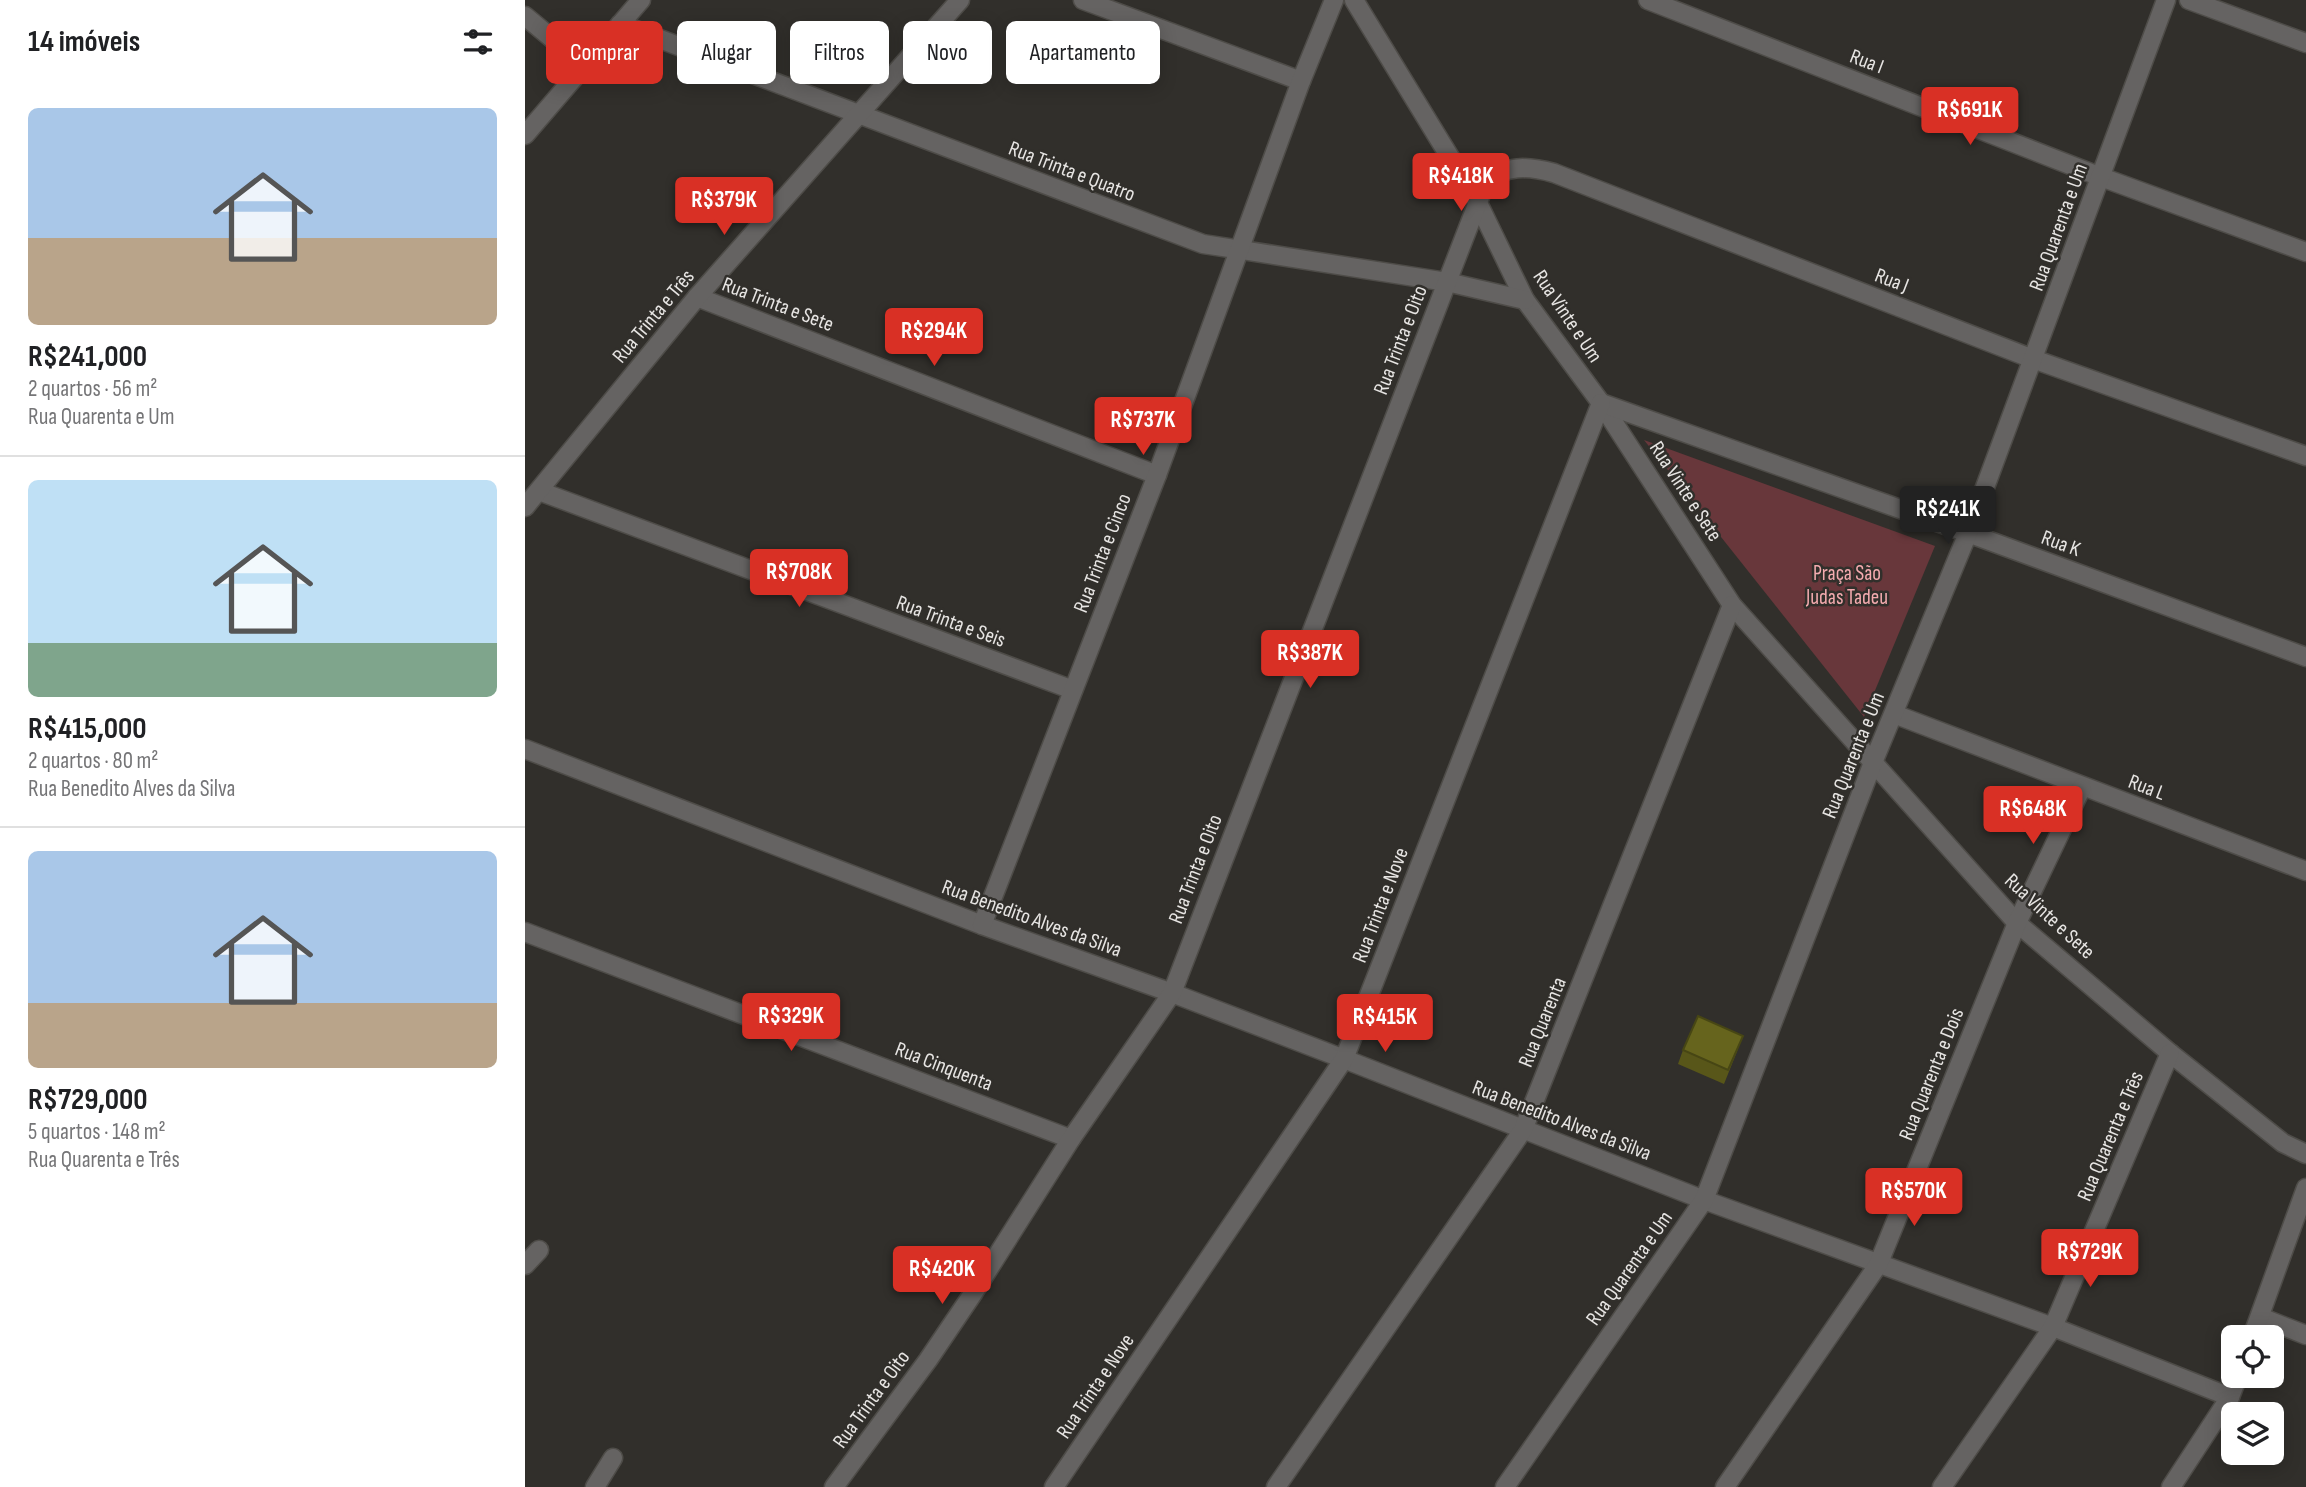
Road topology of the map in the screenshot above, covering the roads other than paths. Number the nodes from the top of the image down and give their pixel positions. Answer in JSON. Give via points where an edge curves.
{"nodes":[{"id":1,"x":641,"y":0,"type":"edge"},
{"id":2,"x":960,"y":0,"type":"edge"},
{"id":3,"x":1083,"y":0,"type":"edge"},
{"id":4,"x":1334,"y":0,"type":"edge"},
{"id":5,"x":1354,"y":0,"type":"edge"},
{"id":6,"x":1648,"y":0,"type":"edge"},
{"id":7,"x":2166,"y":0,"type":"edge"},
{"id":8,"x":2189,"y":0,"type":"edge"},
{"id":9,"x":525,"y":16,"type":"edge"},
{"id":10,"x":623,"y":21,"type":"edge"},
{"id":11,"x":546,"y":33,"type":"edge"},
{"id":12,"x":663,"y":40,"type":"edge"},
{"id":13,"x":2306,"y":43,"type":"edge"},
{"id":14,"x":1301,"y":81,"type":"junction"},
{"id":15,"x":568,"y":84,"type":"edge"},
{"id":16,"x":858,"y":113,"type":"junction"},
{"id":17,"x":525,"y":135,"type":"edge"},
{"id":18,"x":2101,"y":177,"type":"junction"},
{"id":19,"x":1478,"y":203,"type":"junction"},
{"id":20,"x":1238,"y":251,"type":"junction"},
{"id":21,"x":2306,"y":252,"type":"edge"},
{"id":22,"x":1447,"y":282,"type":"junction"},
{"id":23,"x":697,"y":298,"type":"junction"},
{"id":24,"x":1525,"y":300,"type":"junction"},
{"id":25,"x":2033,"y":359,"type":"junction"},
{"id":26,"x":1601,"y":403,"type":"junction"},
{"id":27,"x":2306,"y":456,"type":"edge"},
{"id":28,"x":1157,"y":475,"type":"junction"},
{"id":29,"x":539,"y":491,"type":"junction"},
{"id":30,"x":525,"y":507,"type":"edge"},
{"id":31,"x":1968,"y":533,"type":"junction"},
{"id":32,"x":1732,"y":604,"type":"junction"},
{"id":33,"x":2306,"y":657,"type":"edge"},
{"id":34,"x":1073,"y":690,"type":"junction"},
{"id":35,"x":1894,"y":714,"type":"junction"},
{"id":36,"x":525,"y":749,"type":"edge"},
{"id":37,"x":1874,"y":760,"type":"junction"},
{"id":38,"x":2082,"y":787,"type":"junction"},
{"id":39,"x":2306,"y":871,"type":"edge"},
{"id":40,"x":2017,"y":923,"type":"junction"},
{"id":41,"x":982,"y":925,"type":"junction"},
{"id":42,"x":525,"y":932,"type":"edge"},
{"id":43,"x":1172,"y":993,"type":"junction"},
{"id":44,"x":2169,"y":1053,"type":"junction"},
{"id":45,"x":1344,"y":1059,"type":"junction"},
{"id":46,"x":1523,"y":1129,"type":"junction"},
{"id":47,"x":1071,"y":1139,"type":"junction"},
{"id":48,"x":2306,"y":1154,"type":"edge"},
{"id":49,"x":2306,"y":1188,"type":"edge"},
{"id":50,"x":1704,"y":1200,"type":"junction"},
{"id":51,"x":539,"y":1250,"type":"dead end"},
{"id":52,"x":525,"y":1265,"type":"edge"},
{"id":53,"x":1878,"y":1265,"type":"junction"},
{"id":54,"x":2260,"y":1317,"type":"junction"},
{"id":55,"x":2257,"y":1325,"type":"edge"},
{"id":56,"x":2053,"y":1327,"type":"junction"},
{"id":57,"x":2306,"y":1335,"type":"edge"},
{"id":58,"x":2233,"y":1388,"type":"edge"},
{"id":59,"x":2230,"y":1397,"type":"junction"},
{"id":60,"x":613,"y":1458,"type":"dead end"},
{"id":61,"x":595,"y":1487,"type":"edge"},
{"id":62,"x":834,"y":1487,"type":"edge"},
{"id":63,"x":1054,"y":1487,"type":"edge"},
{"id":64,"x":1276,"y":1487,"type":"edge"},
{"id":65,"x":1505,"y":1487,"type":"edge"},
{"id":66,"x":1725,"y":1487,"type":"edge"},
{"id":67,"x":1942,"y":1487,"type":"edge"},
{"id":68,"x":2171,"y":1487,"type":"edge"}],
"edges":[{"from":1,"to":10,"type":"street"},
{"from":2,"to":16,"type":"street","name":"Rua Trinta e Três"},
{"from":3,"to":14,"type":"street"},
{"from":4,"to":14,"type":"street","name":"Rua Trinta e Cinco"},
{"from":5,"to":19,"type":"street","name":"Rua Vinte e Um"},
{"from":6,"to":18,"type":"street","name":"Rua I"},
{"from":7,"to":18,"type":"street","name":"Rua Quarenta e Um"},
{"from":8,"to":13,"type":"street"},
{"from":9,"to":11,"type":"street"},
{"from":12,"to":16,"type":"street","name":"Rua Trinta e Quatro"},
{"from":14,"to":20,"type":"street","name":"Rua Trinta e Cinco"},
{"from":15,"to":17,"type":"street"},
{"from":16,"to":20,"type":"street","name":"Rua Trinta e Quatro","via":[[1175,235]]},
{"from":16,"to":23,"type":"street","name":"Rua Trinta e Três"},
{"from":18,"to":21,"type":"street","name":"Rua I"},
{"from":18,"to":25,"type":"street","name":"Rua Quarenta e Um"},
{"from":19,"to":22,"type":"street","name":"Rua Trinta e Oito"},
{"from":19,"to":24,"type":"street","name":"Rua Vinte e Um"},
{"from":19,"to":25,"type":"street","name":"Rua J","via":[[1485,184],[1495,174],[1507,169],[1538,169]]},
{"from":20,"to":22,"type":"street","name":"Rua Trinta e Quatro"},
{"from":20,"to":28,"type":"street","name":"Rua Trinta e Cinco"},
{"from":22,"to":24,"type":"street","name":"Rua Trinta e Quatro"},
{"from":22,"to":43,"type":"street","name":"Rua Trinta e Oito"},
{"from":23,"to":28,"type":"street","name":"Rua Trinta e Sete"},
{"from":23,"to":29,"type":"street","name":"Rua Trinta e Três"},
{"from":24,"to":26,"type":"street","name":"Rua Vinte e Um"},
{"from":25,"to":27,"type":"street","name":"Rua J"},
{"from":25,"to":31,"type":"street","name":"Rua Quarenta e Um"},
{"from":26,"to":31,"type":"street","name":"Rua K"},
{"from":26,"to":32,"type":"street","name":"Rua Vinte e Sete"},
{"from":26,"to":45,"type":"street","name":"Rua Trinta e Nove"},
{"from":28,"to":34,"type":"street","name":"Rua Trinta e Cinco"},
{"from":29,"to":30,"type":"street","name":"Rua Trinta e Três"},
{"from":29,"to":34,"type":"street","name":"Rua Trinta e Seis"},
{"from":31,"to":33,"type":"street","name":"Rua K"},
{"from":31,"to":35,"type":"street","name":"Rua Quarenta e Um"},
{"from":32,"to":37,"type":"street","name":"Rua Vinte e Sete"},
{"from":32,"to":46,"type":"street","name":"Rua Quarenta"},
{"from":34,"to":41,"type":"street","name":"Rua Trinta e Cinco"},
{"from":35,"to":37,"type":"street","name":"Rua Quarenta e Um"},
{"from":35,"to":38,"type":"street","name":"Rua L"},
{"from":36,"to":41,"type":"street","name":"Rua Benedito Alves da Silva"},
{"from":37,"to":40,"type":"street","name":"Rua Vinte e Sete"},
{"from":37,"to":50,"type":"street","name":"Rua Quarenta e Um"},
{"from":38,"to":39,"type":"street","name":"Rua L"},
{"from":38,"to":40,"type":"street","name":"Rua Quarenta e Dois"},
{"from":40,"to":44,"type":"street","name":"Rua Vinte e Sete"},
{"from":40,"to":53,"type":"street","name":"Rua Quarenta e Dois"},
{"from":41,"to":43,"type":"street","name":"Rua Benedito Alves da Silva"},
{"from":42,"to":47,"type":"street","name":"Rua Cinquenta"},
{"from":43,"to":45,"type":"street","name":"Rua Benedito Alves da Silva"},
{"from":43,"to":47,"type":"street","name":"Rua Trinta e Oito"},
{"from":44,"to":48,"type":"street","name":"Rua Vinte e Sete","via":[[2283,1143]]},
{"from":44,"to":56,"type":"street","name":"Rua Quarenta e Três"},
{"from":45,"to":46,"type":"street","name":"Rua Benedito Alves da Silva"},
{"from":45,"to":63,"type":"street","name":"Rua Trinta e Nove"},
{"from":46,"to":50,"type":"street","name":"Rua Benedito Alves da Silva"},
{"from":46,"to":64,"type":"street","name":"Rua Quarenta"},
{"from":47,"to":62,"type":"street","name":"Rua Trinta e Oito","via":[[928,1360]]},
{"from":49,"to":54,"type":"street"},
{"from":50,"to":53,"type":"street","name":"Rua Benedito Alves da Silva"},
{"from":50,"to":65,"type":"street","name":"Rua Quarenta e Um"},
{"from":51,"to":52,"type":"street"},
{"from":53,"to":56,"type":"street","name":"Rua Benedito Alves da Silva"},
{"from":53,"to":66,"type":"street","name":"Rua Quarenta e Dois"},
{"from":54,"to":55,"type":"street"},
{"from":54,"to":57,"type":"street"},
{"from":56,"to":59,"type":"street","name":"Rua Benedito Alves da Silva"},
{"from":56,"to":67,"type":"street","name":"Rua Quarenta e Três"},
{"from":58,"to":59,"type":"street"},
{"from":59,"to":68,"type":"street"},
{"from":60,"to":61,"type":"street"}]}
